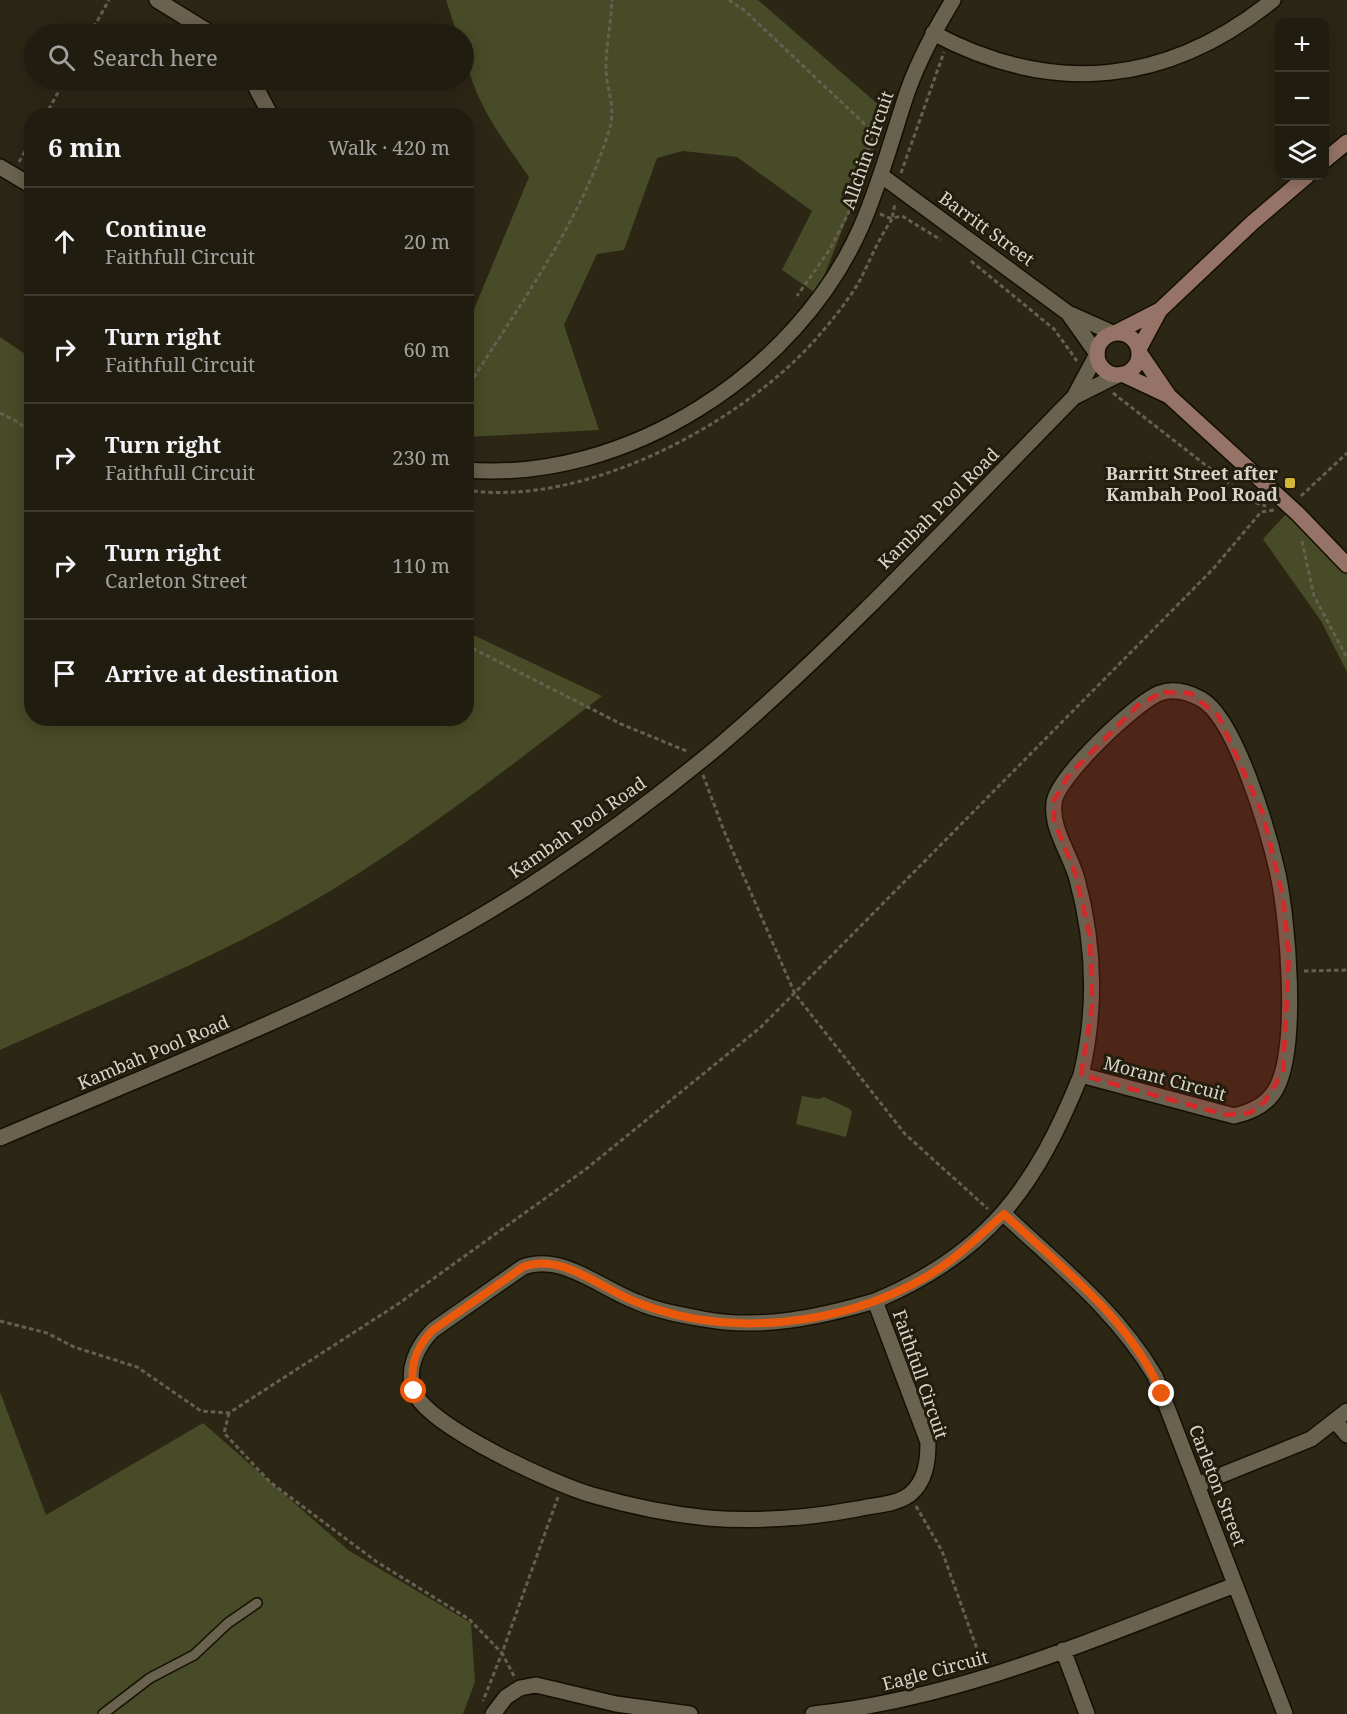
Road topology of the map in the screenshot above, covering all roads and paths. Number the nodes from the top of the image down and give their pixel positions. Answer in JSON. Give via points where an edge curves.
{"nodes":[{"id":1,"x":109,"y":0,"type":"edge"},
{"id":2,"x":157,"y":0,"type":"edge"},
{"id":3,"x":612,"y":0,"type":"edge"},
{"id":4,"x":729,"y":0,"type":"edge"},
{"id":5,"x":953,"y":0,"type":"edge"},
{"id":6,"x":1273,"y":0,"type":"edge"},
{"id":7,"x":96,"y":24,"type":"edge"},
{"id":8,"x":196,"y":24,"type":"edge"},
{"id":9,"x":933,"y":33,"type":"junction"},
{"id":10,"x":948,"y":41,"type":"junction"},
{"id":11,"x":59,"y":90,"type":"edge"},
{"id":12,"x":257,"y":90,"type":"edge"},
{"id":13,"x":49,"y":108,"type":"edge"},
{"id":14,"x":267,"y":108,"type":"edge"},
{"id":15,"x":1347,"y":142,"type":"edge"},
{"id":16,"x":24,"y":150,"type":"edge"},
{"id":17,"x":1329,"y":157,"type":"edge"},
{"id":18,"x":6,"y":171,"type":"edge"},
{"id":19,"x":882,"y":176,"type":"junction"},
{"id":20,"x":1302,"y":180,"type":"edge"},
{"id":21,"x":24,"y":181,"type":"edge"},
{"id":22,"x":898,"y":188,"type":"junction"},
{"id":23,"x":853,"y":204,"type":"junction"},
{"id":24,"x":868,"y":210,"type":"junction"},
{"id":25,"x":892,"y":219,"type":"junction"},
{"id":26,"x":945,"y":242,"type":"dead end"},
{"id":27,"x":963,"y":255,"type":"dead end"},
{"id":28,"x":797,"y":296,"type":"dead end"},
{"id":29,"x":1160,"y":310,"type":"junction"},
{"id":30,"x":1068,"y":313,"type":"junction"},
{"id":31,"x":1114,"y":333,"type":"junction"},
{"id":32,"x":1139,"y":351,"type":"junction"},
{"id":33,"x":1097,"y":354,"type":"junction"},
{"id":34,"x":1076,"y":360,"type":"dead end"},
{"id":35,"x":1120,"y":374,"type":"junction"},
{"id":36,"x":474,"y":377,"type":"edge"},
{"id":37,"x":1114,"y":394,"type":"dead end"},
{"id":38,"x":1169,"y":396,"type":"junction"},
{"id":39,"x":1074,"y":397,"type":"junction"},
{"id":40,"x":0,"y":413,"type":"edge"},
{"id":41,"x":24,"y":428,"type":"edge"},
{"id":42,"x":1347,"y":453,"type":"edge"},
{"id":43,"x":474,"y":470,"type":"edge"},
{"id":44,"x":474,"y":490,"type":"edge"},
{"id":45,"x":1280,"y":510,"type":"junction"},
{"id":46,"x":1300,"y":535,"type":"dead end"},
{"id":47,"x":1347,"y":565,"type":"edge"},
{"id":48,"x":1347,"y":658,"type":"edge"},
{"id":49,"x":1347,"y":970,"type":"edge"},
{"id":50,"x":1289,"y":972,"type":"junction"},
{"id":51,"x":795,"y":994,"type":"junction"},
{"id":52,"x":1081,"y":1075,"type":"junction"},
{"id":53,"x":0,"y":1138,"type":"edge"},
{"id":54,"x":1004,"y":1214,"type":"junction"},
{"id":55,"x":875,"y":1301,"type":"junction"},
{"id":56,"x":0,"y":1321,"type":"edge"},
{"id":57,"x":1347,"y":1411,"type":"edge"},
{"id":58,"x":229,"y":1413,"type":"junction"},
{"id":59,"x":1336,"y":1422,"type":"junction"},
{"id":60,"x":1347,"y":1435,"type":"edge"},
{"id":61,"x":563,"y":1485,"type":"junction"},
{"id":62,"x":1197,"y":1485,"type":"junction"},
{"id":63,"x":910,"y":1494,"type":"junction"},
{"id":64,"x":1235,"y":1585,"type":"junction"},
{"id":65,"x":257,"y":1603,"type":"dead end"},
{"id":66,"x":1063,"y":1650,"type":"junction"},
{"id":67,"x":502,"y":1653,"type":"junction"},
{"id":68,"x":987,"y":1678,"type":"junction"},
{"id":69,"x":520,"y":1688,"type":"junction"},
{"id":70,"x":487,"y":1709,"type":"edge"},
{"id":71,"x":103,"y":1714,"type":"edge"},
{"id":72,"x":690,"y":1714,"type":"edge"},
{"id":73,"x":813,"y":1714,"type":"edge"},
{"id":74,"x":1087,"y":1714,"type":"edge"},
{"id":75,"x":1285,"y":1714,"type":"edge"}],
"edges":[{"from":1,"to":7,"type":"path"},
{"from":2,"to":8,"type":"street"},
{"from":3,"to":36,"type":"path","via":[[606,69],[611,125],[579,201]]},
{"from":4,"to":23,"type":"path","via":[[873,132]]},
{"from":5,"to":9,"type":"street","name":"Allchin Circuit"},
{"from":6,"to":10,"type":"street","via":[[1240,27],[1194,52],[1133,69],[1091,74],[1048,72],[1008,65]]},
{"from":9,"to":10,"type":"street"},
{"from":9,"to":19,"type":"street","name":"Allchin Circuit","via":[[904,101]]},
{"from":10,"to":22,"type":"path"},
{"from":11,"to":13,"type":"path"},
{"from":12,"to":14,"type":"street"},
{"from":15,"to":17,"type":"street"},
{"from":16,"to":18,"type":"path"},
{"from":18,"to":21,"type":"street"},
{"from":19,"to":22,"type":"street","name":"Barritt Street"},
{"from":19,"to":24,"type":"street","name":"Allchin Circuit"},
{"from":20,"to":29,"type":"street"},
{"from":22,"to":25,"type":"path"},
{"from":22,"to":30,"type":"street","name":"Barritt Street"},
{"from":23,"to":24,"type":"path"},
{"from":23,"to":28,"type":"path","via":[[830,249]]},
{"from":24,"to":25,"type":"path"},
{"from":24,"to":43,"type":"street","name":"Allchin Circuit","via":[[843,263],[812,310],[782,345],[715,399],[669,426],[582,458],[531,468]]},
{"from":25,"to":26,"type":"path","via":[[902,216]]},
{"from":25,"to":44,"type":"path","via":[[857,284],[814,340],[763,389],[705,429],[642,462],[577,481],[523,490]]},
{"from":27,"to":34,"type":"path","via":[[1054,329]]},
{"from":29,"to":31,"type":"street"},
{"from":29,"to":32,"type":"street"},
{"from":30,"to":31,"type":"street","name":"Barritt Street"},
{"from":30,"to":33,"type":"street","name":"Barritt Street"},
{"from":31,"to":32,"type":"street","via":[[1130,336]]},
{"from":31,"to":33,"type":"street","via":[[1102,339]]},
{"from":32,"to":35,"type":"street","via":[[1136,365]]},
{"from":32,"to":38,"type":"street"},
{"from":33,"to":35,"type":"street","via":[[1104,369]]},
{"from":33,"to":39,"type":"street","name":"Kambah Pool Road"},
{"from":35,"to":38,"type":"street"},
{"from":35,"to":39,"type":"street","name":"Kambah Pool Road"},
{"from":37,"to":45,"type":"path","via":[[1253,502]]},
{"from":38,"to":45,"type":"street"},
{"from":39,"to":53,"type":"street","name":"Kambah Pool Road","via":[[747,721],[633,814],[556,868],[459,929],[322,1000]]},
{"from":40,"to":41,"type":"path"},
{"from":42,"to":45,"type":"path","via":[[1304,495]]},
{"from":45,"to":47,"type":"street"},
{"from":45,"to":51,"type":"path","via":[[1261,512],[1213,569]]},
{"from":46,"to":48,"type":"path","via":[[1314,596]]},
{"from":49,"to":50,"type":"path"},
{"from":50,"to":52,"type":"street","name":"Morant Circuit","via":[[1283,1072],[1275,1090],[1250,1113],[1226,1115]]},
{"from":50,"to":52,"type":"street","name":"Morant Circuit","via":[[1283,897],[1271,841],[1243,763],[1218,715],[1205,701],[1181,691],[1163,692],[1146,699],[1068,776],[1054,800],[1054,821],[1087,915],[1093,960],[1092,1006]]},
{"from":51,"to":54,"type":"path","via":[[905,1134],[988,1209]]},
{"from":51,"to":58,"type":"path","via":[[761,1027],[586,1168],[398,1304]]},
{"from":52,"to":54,"type":"street","name":"Morant Circuit","via":[[1039,1166]]},
{"from":54,"to":55,"type":"street","name":"Faithfull Circuit","via":[[943,1265]]},
{"from":54,"to":62,"type":"street","name":"Carleton Street","via":[[1114,1316],[1136,1344],[1158,1385]]},
{"from":55,"to":61,"type":"street","name":"Faithfull Circuit","via":[[778,1322],[705,1320],[647,1306],[564,1266],[548,1262],[523,1267],[422,1340],[411,1377],[414,1391],[426,1408],[482,1446]]},
{"from":55,"to":63,"type":"street","name":"Faithfull Circuit","via":[[928,1442],[928,1463]]},
{"from":56,"to":58,"type":"path","via":[[47,1333],[74,1347],[137,1367],[201,1411]]},
{"from":57,"to":59,"type":"street"},
{"from":58,"to":67,"type":"path","via":[[224,1433],[270,1482],[377,1562],[469,1619]]},
{"from":59,"to":60,"type":"street"},
{"from":59,"to":62,"type":"street","via":[[1285,1452]]},
{"from":61,"to":63,"type":"street","name":"Faithfull Circuit","via":[[649,1510],[729,1518],[831,1514],[898,1501]]},
{"from":61,"to":67,"type":"path"},
{"from":62,"to":64,"type":"street","name":"Carleton Street"},
{"from":63,"to":68,"type":"path","via":[[942,1551]]},
{"from":64,"to":66,"type":"street","name":"Eagle Circuit"},
{"from":64,"to":75,"type":"street","name":"Carleton Street"},
{"from":65,"to":71,"type":"lane","via":[[228,1623],[194,1655],[150,1678]]},
{"from":66,"to":68,"type":"street","name":"Eagle Circuit"},
{"from":66,"to":74,"type":"street"},
{"from":67,"to":69,"type":"path"},
{"from":67,"to":70,"type":"path"},
{"from":68,"to":73,"type":"street","name":"Eagle Circuit","via":[[882,1705]]},
{"from":69,"to":70,"type":"street"},
{"from":69,"to":72,"type":"street","via":[[544,1686],[616,1704]]}]}
